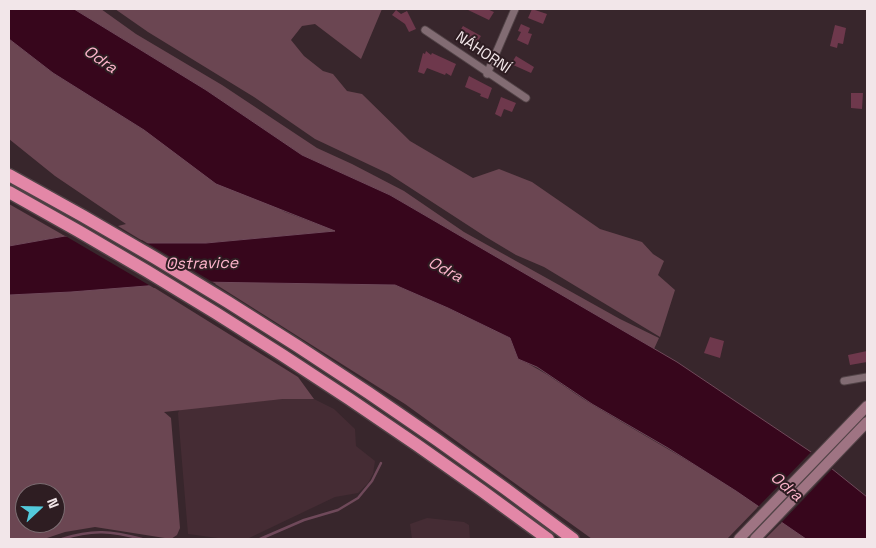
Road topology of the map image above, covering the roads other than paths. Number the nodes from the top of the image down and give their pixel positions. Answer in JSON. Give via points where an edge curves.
{"nodes":[{"id":1,"x":515,"y":9,"type":"edge"},
{"id":2,"x":425,"y":30,"type":"dead end"},
{"id":3,"x":487,"y":74,"type":"junction"},
{"id":4,"x":526,"y":98,"type":"dead end"},
{"id":5,"x":9,"y":175,"type":"edge"},
{"id":6,"x":10,"y":193,"type":"edge"},
{"id":7,"x":867,"y":377,"type":"edge"},
{"id":8,"x":844,"y":380,"type":"dead end"},
{"id":9,"x":867,"y":406,"type":"edge"},
{"id":10,"x":864,"y":425,"type":"edge"},
{"id":11,"x":548,"y":539,"type":"edge"},
{"id":12,"x":573,"y":539,"type":"edge"},
{"id":13,"x":739,"y":539,"type":"edge"},
{"id":14,"x":755,"y":539,"type":"edge"}],
"edges":[{"from":1,"to":3,"type":"street"},
{"from":2,"to":3,"type":"street","name":"NÁHORNÍ"},
{"from":3,"to":4,"type":"street","name":"NÁHORNÍ"},
{"from":5,"to":12,"type":"highway","via":[[198,284],[363,390],[506,488]]},
{"from":6,"to":11,"type":"highway","via":[[189,297],[363,408]]},
{"from":7,"to":8,"type":"street"},
{"from":9,"to":13,"type":"street"},
{"from":10,"to":14,"type":"street"}]}
